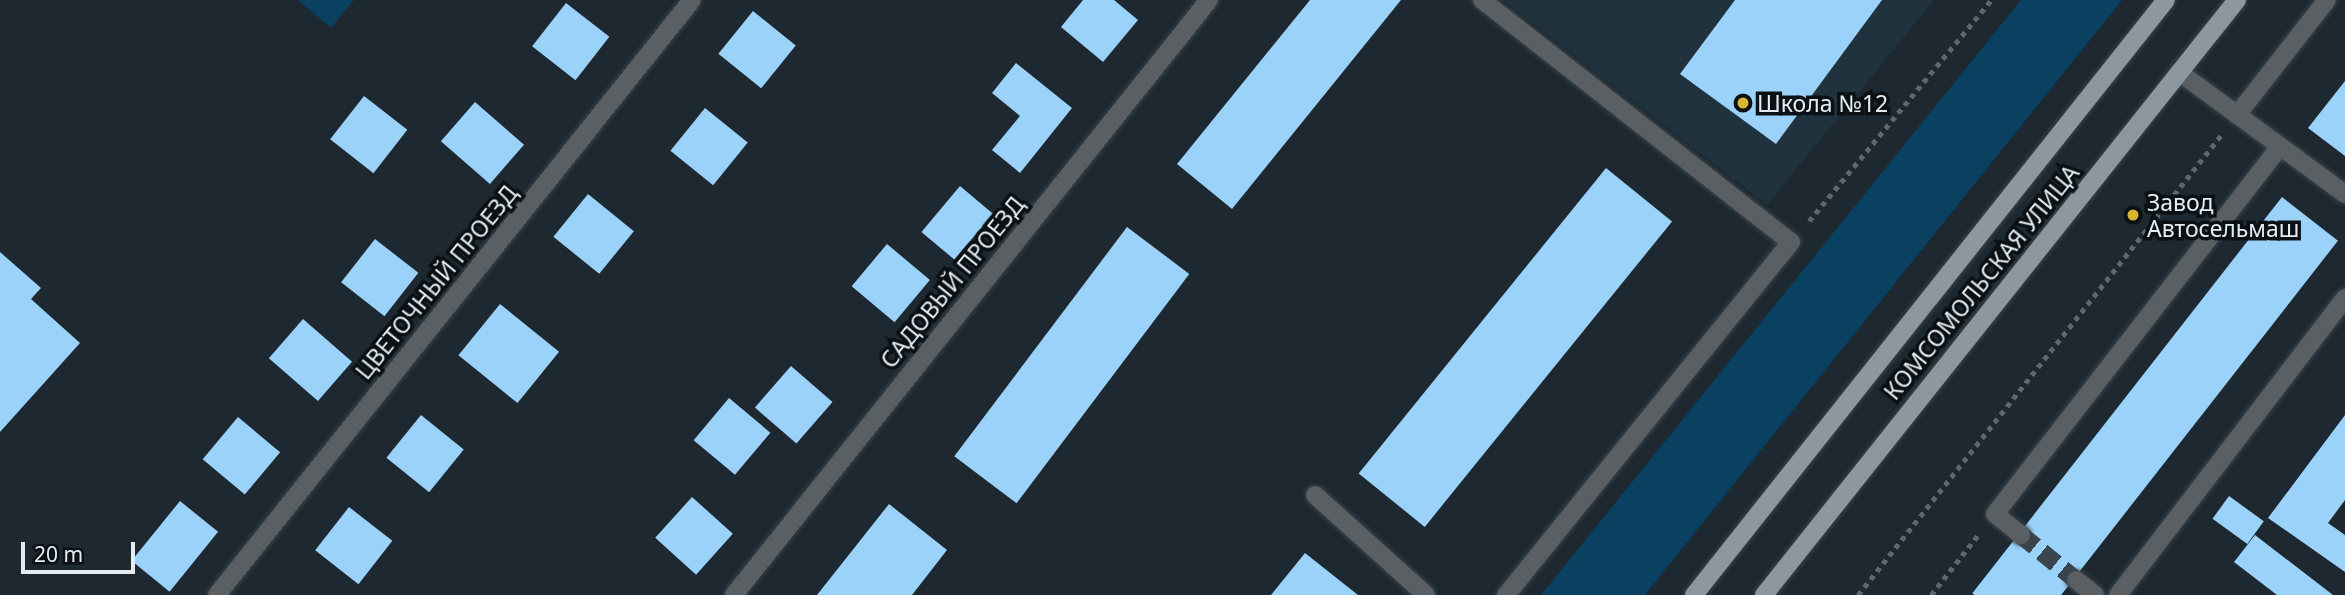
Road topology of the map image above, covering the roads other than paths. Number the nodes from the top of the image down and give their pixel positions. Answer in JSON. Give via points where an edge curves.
{"nodes":[{"id":1,"x":692,"y":0,"type":"edge"},
{"id":2,"x":1209,"y":0,"type":"edge"},
{"id":3,"x":1482,"y":0,"type":"edge"},
{"id":4,"x":2166,"y":0,"type":"edge"},
{"id":5,"x":2237,"y":0,"type":"edge"},
{"id":6,"x":2327,"y":0,"type":"edge"},
{"id":7,"x":2179,"y":72,"type":"junction"},
{"id":8,"x":2237,"y":115,"type":"junction"},
{"id":9,"x":2280,"y":146,"type":"junction"},
{"id":10,"x":2345,"y":194,"type":"edge"},
{"id":11,"x":2345,"y":298,"type":"edge"},
{"id":12,"x":1315,"y":495,"type":"dead end"},
{"id":13,"x":2021,"y":534,"type":"tunnel mouth"},
{"id":14,"x":2076,"y":580,"type":"tunnel mouth"},
{"id":15,"x":217,"y":595,"type":"edge"},
{"id":16,"x":734,"y":595,"type":"edge"},
{"id":17,"x":1426,"y":595,"type":"edge"},
{"id":18,"x":1506,"y":595,"type":"edge"},
{"id":19,"x":1694,"y":595,"type":"edge"},
{"id":20,"x":1763,"y":595,"type":"edge"},
{"id":21,"x":2095,"y":595,"type":"edge"},
{"id":22,"x":2118,"y":595,"type":"edge"}],
"edges":[{"from":1,"to":15,"type":"street","name":"ЦВЕТОЧНЫЙ ПРОЕЗД"},
{"from":2,"to":16,"type":"street","name":"САДОВЫЙ ПРОЕЗД"},
{"from":3,"to":18,"type":"street","via":[[1791,242]]},
{"from":4,"to":19,"type":"main road","name":"КОМСОМОЛЬСКАЯ УЛИЦА"},
{"from":5,"to":7,"type":"main road","name":"КОМСОМОЛЬСКАЯ УЛИЦА"},
{"from":6,"to":8,"type":"street"},
{"from":7,"to":8,"type":"street"},
{"from":7,"to":20,"type":"main road","name":"КОМСОМОЛЬСКАЯ УЛИЦА"},
{"from":8,"to":9,"type":"street"},
{"from":9,"to":10,"type":"street"},
{"from":9,"to":13,"type":"street","via":[[1995,514]]},
{"from":11,"to":22,"type":"street"},
{"from":12,"to":17,"type":"street"},
{"from":14,"to":21,"type":"street"}]}
